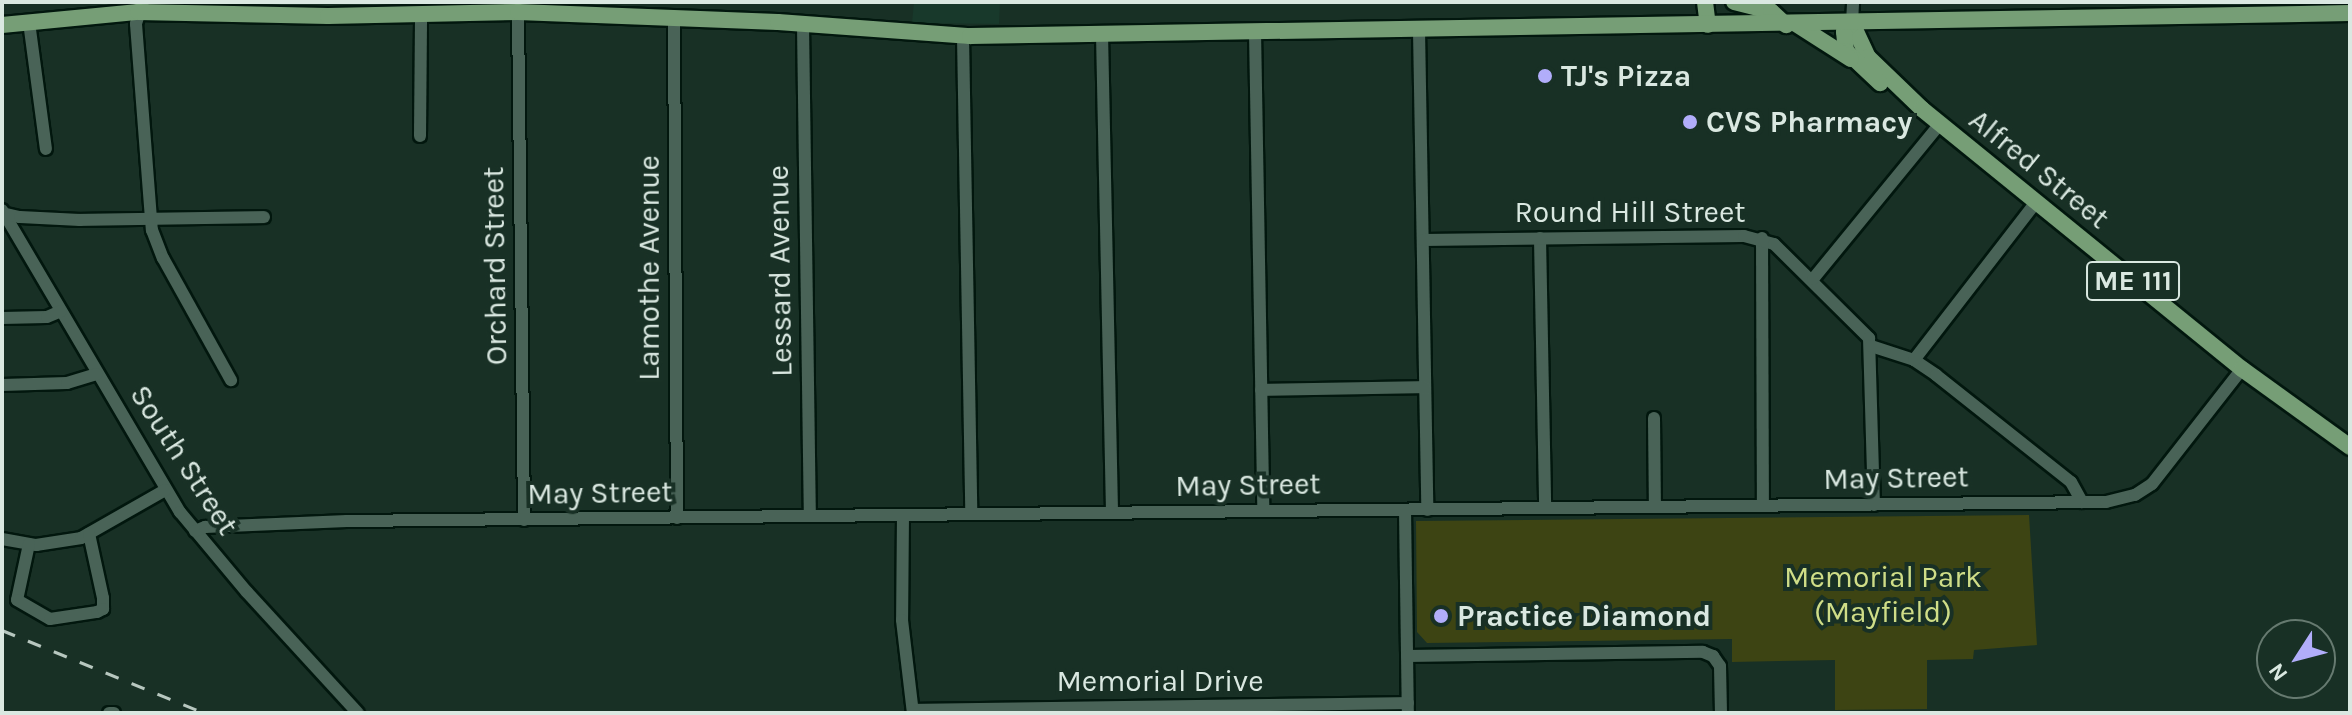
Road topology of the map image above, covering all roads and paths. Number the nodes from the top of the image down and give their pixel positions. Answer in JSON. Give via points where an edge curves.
{"nodes":[{"id":1,"x":1705,"y":2,"type":"edge"},
{"id":2,"x":1734,"y":2,"type":"edge"},
{"id":3,"x":1853,"y":2,"type":"edge"},
{"id":4,"x":141,"y":7,"type":"edge"},
{"id":5,"x":491,"y":7,"type":"edge"},
{"id":6,"x":518,"y":12,"type":"junction"},
{"id":7,"x":2350,"y":13,"type":"edge"},
{"id":8,"x":421,"y":15,"type":"junction"},
{"id":9,"x":674,"y":17,"type":"junction"},
{"id":10,"x":29,"y":22,"type":"junction"},
{"id":11,"x":1852,"y":23,"type":"junction"},
{"id":12,"x":1791,"y":24,"type":"junction"},
{"id":13,"x":2,"y":25,"type":"edge"},
{"id":14,"x":803,"y":25,"type":"junction"},
{"id":15,"x":1708,"y":25,"type":"junction"},
{"id":16,"x":1419,"y":30,"type":"junction"},
{"id":17,"x":1255,"y":31,"type":"junction"},
{"id":18,"x":1102,"y":34,"type":"junction"},
{"id":19,"x":963,"y":36,"type":"junction"},
{"id":20,"x":1852,"y":59,"type":"junction"},
{"id":21,"x":1922,"y":109,"type":"junction"},
{"id":22,"x":1940,"y":124,"type":"junction"},
{"id":23,"x":420,"y":136,"type":"dead end"},
{"id":24,"x":46,"y":149,"type":"dead end"},
{"id":25,"x":2036,"y":202,"type":"junction"},
{"id":26,"x":3,"y":212,"type":"edge"},
{"id":27,"x":264,"y":217,"type":"dead end"},
{"id":28,"x":150,"y":218,"type":"junction"},
{"id":29,"x":1540,"y":238,"type":"junction"},
{"id":30,"x":1762,"y":238,"type":"junction"},
{"id":31,"x":1423,"y":240,"type":"junction"},
{"id":32,"x":1813,"y":279,"type":"junction"},
{"id":33,"x":61,"y":311,"type":"junction"},
{"id":34,"x":2,"y":318,"type":"edge"},
{"id":35,"x":1871,"y":346,"type":"junction"},
{"id":36,"x":1914,"y":360,"type":"junction"},
{"id":37,"x":2242,"y":369,"type":"junction"},
{"id":38,"x":97,"y":374,"type":"junction"},
{"id":39,"x":231,"y":380,"type":"dead end"},
{"id":40,"x":2,"y":385,"type":"edge"},
{"id":41,"x":1425,"y":387,"type":"junction"},
{"id":42,"x":1261,"y":390,"type":"junction"},
{"id":43,"x":1654,"y":418,"type":"dead end"},
{"id":44,"x":2350,"y":447,"type":"edge"},
{"id":45,"x":165,"y":490,"type":"junction"},
{"id":46,"x":2082,"y":502,"type":"junction"},
{"id":47,"x":1763,"y":505,"type":"junction"},
{"id":48,"x":1874,"y":505,"type":"junction"},
{"id":49,"x":1655,"y":507,"type":"junction"},
{"id":50,"x":1545,"y":508,"type":"junction"},
{"id":51,"x":1405,"y":510,"type":"junction"},
{"id":52,"x":1427,"y":510,"type":"junction"},
{"id":53,"x":1263,"y":511,"type":"junction"},
{"id":54,"x":1112,"y":513,"type":"junction"},
{"id":55,"x":971,"y":514,"type":"junction"},
{"id":56,"x":903,"y":515,"type":"junction"},
{"id":57,"x":810,"y":516,"type":"junction"},
{"id":58,"x":677,"y":518,"type":"junction"},
{"id":59,"x":524,"y":520,"type":"junction"},
{"id":60,"x":195,"y":531,"type":"junction"},
{"id":61,"x":89,"y":534,"type":"junction"},
{"id":62,"x":2,"y":539,"type":"edge"},
{"id":63,"x":29,"y":544,"type":"junction"},
{"id":64,"x":2,"y":596,"type":"edge"},
{"id":65,"x":17,"y":600,"type":"junction"},
{"id":66,"x":1407,"y":656,"type":"junction"},
{"id":67,"x":1408,"y":708,"type":"edge"},
{"id":68,"x":913,"y":711,"type":"edge"},
{"id":69,"x":358,"y":713,"type":"edge"},
{"id":70,"x":1721,"y":713,"type":"edge"}],
"edges":[{"from":1,"to":15,"type":"main road"},
{"from":2,"to":12,"type":"main road","name":"Alfred Street","via":[[1771,11]]},
{"from":3,"to":11,"type":"street"},
{"from":4,"to":8,"type":"main road"},
{"from":4,"to":10,"type":"main road"},
{"from":4,"to":28,"type":"street"},
{"from":5,"to":6,"type":"main road"},
{"from":5,"to":8,"type":"main road"},
{"from":6,"to":9,"type":"main road"},
{"from":6,"to":59,"type":"street","name":"Orchard Street"},
{"from":7,"to":11,"type":"main road"},
{"from":8,"to":23,"type":"street"},
{"from":9,"to":14,"type":"main road"},
{"from":9,"to":58,"type":"street","name":"Lamothe Avenue"},
{"from":10,"to":13,"type":"main road"},
{"from":10,"to":24,"type":"street"},
{"from":11,"to":12,"type":"main road"},
{"from":11,"to":20,"type":"main road","via":[[1843,38]]},
{"from":11,"to":21,"type":"main road","name":"Alfred Street","number":"ME 111","via":[[1868,57]]},
{"from":12,"to":15,"type":"main road"},
{"from":12,"to":20,"type":"main road","name":"Alfred Street"},
{"from":14,"to":19,"type":"main road"},
{"from":14,"to":57,"type":"street","name":"Lessard Avenue"},
{"from":15,"to":16,"type":"main road"},
{"from":16,"to":17,"type":"main road"},
{"from":16,"to":31,"type":"street"},
{"from":17,"to":18,"type":"main road"},
{"from":17,"to":42,"type":"street"},
{"from":18,"to":19,"type":"main road"},
{"from":18,"to":54,"type":"street"},
{"from":19,"to":55,"type":"street"},
{"from":20,"to":21,"type":"main road","name":"Alfred Street","number":"ME 111","via":[[1903,103]]},
{"from":21,"to":22,"type":"main road","name":"Alfred Street","number":"ME 111"},
{"from":22,"to":25,"type":"main road","name":"Alfred Street","number":"ME 111"},
{"from":22,"to":32,"type":"street"},
{"from":25,"to":36,"type":"street"},
{"from":25,"to":37,"type":"main road","name":"Alfred Street","number":"ME 111"},
{"from":26,"to":28,"type":"street","via":[[49,219]]},
{"from":26,"to":33,"type":"street","name":"South Street"},
{"from":27,"to":28,"type":"street"},
{"from":28,"to":39,"type":"street","via":[[163,258]]},
{"from":29,"to":30,"type":"street","name":"Round Hill Street"},
{"from":29,"to":31,"type":"street","name":"Round Hill Street"},
{"from":29,"to":50,"type":"street"},
{"from":30,"to":32,"type":"street","name":"Round Hill Street"},
{"from":30,"to":47,"type":"street"},
{"from":31,"to":41,"type":"street"},
{"from":32,"to":35,"type":"street","name":"Round Hill Street","via":[[1864,331]]},
{"from":33,"to":34,"type":"street","via":[[47,317]]},
{"from":33,"to":38,"type":"street","name":"South Street"},
{"from":35,"to":36,"type":"street"},
{"from":35,"to":48,"type":"street"},
{"from":36,"to":46,"type":"street","via":[[2071,482]]},
{"from":37,"to":44,"type":"main road","name":"Alfred Street","number":"ME 111"},
{"from":37,"to":46,"type":"street","name":"May Street","via":[[2144,491],[2115,502]]},
{"from":38,"to":40,"type":"street","via":[[67,383]]},
{"from":38,"to":45,"type":"street","name":"South Street"},
{"from":41,"to":42,"type":"street"},
{"from":41,"to":52,"type":"street"},
{"from":42,"to":53,"type":"street"},
{"from":43,"to":49,"type":"street"},
{"from":45,"to":60,"type":"street","name":"South Street"},
{"from":45,"to":61,"type":"street"},
{"from":46,"to":48,"type":"street","name":"May Street"},
{"from":47,"to":48,"type":"street","name":"May Street"},
{"from":47,"to":49,"type":"street","name":"May Street"},
{"from":49,"to":50,"type":"street","name":"May Street"},
{"from":50,"to":52,"type":"street","name":"May Street"},
{"from":51,"to":52,"type":"street","name":"May Street"},
{"from":51,"to":53,"type":"street","name":"May Street"},
{"from":51,"to":66,"type":"street"},
{"from":53,"to":54,"type":"street","name":"May Street"},
{"from":54,"to":55,"type":"street","name":"May Street"},
{"from":55,"to":56,"type":"street","name":"May Street"},
{"from":56,"to":57,"type":"street","name":"May Street"},
{"from":56,"to":68,"type":"street","via":[[902,620]]},
{"from":57,"to":58,"type":"street","name":"May Street"},
{"from":58,"to":59,"type":"street","name":"May Street"},
{"from":59,"to":60,"type":"street","name":"May Street","via":[[347,521]]},
{"from":60,"to":69,"type":"street","name":"South Street"},
{"from":61,"to":63,"type":"street"},
{"from":61,"to":65,"type":"street","via":[[103,609],[50,619]]},
{"from":62,"to":63,"type":"street"},
{"from":63,"to":65,"type":"street"},
{"from":64,"to":65,"type":"street"},
{"from":66,"to":67,"type":"street"},
{"from":66,"to":70,"type":"street","via":[[1695,651],[1715,658],[1721,672]]},
{"from":67,"to":68,"type":"street","name":"Memorial Drive"}]}
